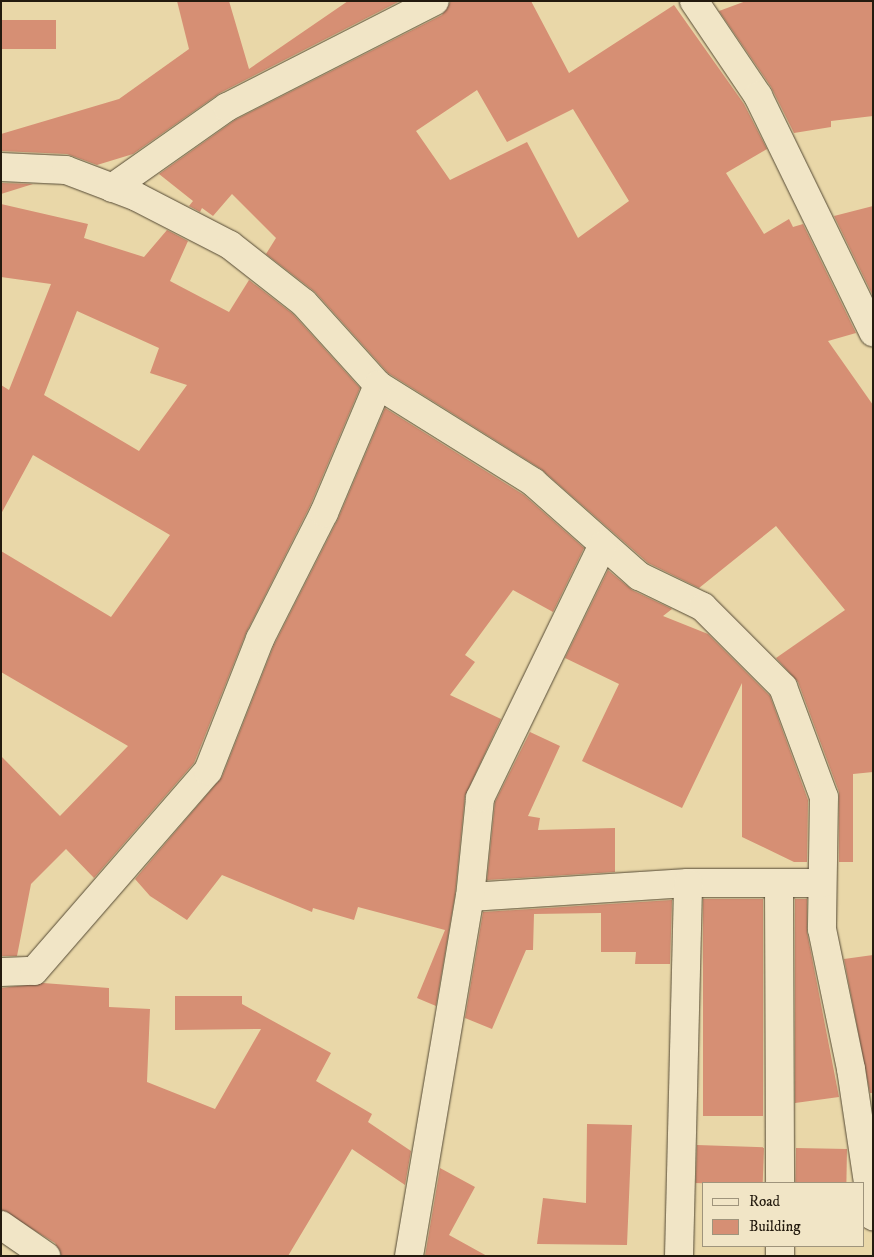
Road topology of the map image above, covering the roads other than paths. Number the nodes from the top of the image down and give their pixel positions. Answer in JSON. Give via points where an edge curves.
{"nodes":[{"id":1,"x":435,"y":1,"type":"edge"},
{"id":2,"x":694,"y":1,"type":"edge"},
{"id":3,"x":1,"y":167,"type":"edge"},
{"id":4,"x":112,"y":188,"type":"junction"},
{"id":5,"x":873,"y":332,"type":"edge"},
{"id":6,"x":378,"y":386,"type":"junction"},
{"id":7,"x":604,"y":545,"type":"junction"},
{"id":8,"x":688,"y":883,"type":"junction"},
{"id":9,"x":779,"y":883,"type":"junction"},
{"id":10,"x":822,"y":883,"type":"junction"},
{"id":11,"x":470,"y":897,"type":"junction"},
{"id":12,"x":1,"y":972,"type":"edge"},
{"id":13,"x":780,"y":1182,"type":"edge"},
{"id":14,"x":873,"y":1216,"type":"edge"},
{"id":15,"x":1,"y":1225,"type":"edge"},
{"id":16,"x":46,"y":1256,"type":"edge"},
{"id":17,"x":410,"y":1256,"type":"edge"},
{"id":18,"x":679,"y":1256,"type":"edge"}],
"edges":[{"from":1,"to":4,"type":"street","via":[[227,107]]},
{"from":2,"to":5,"type":"street","via":[[758,96]]},
{"from":3,"to":4,"type":"street","via":[[66,170]]},
{"from":4,"to":6,"type":"street","via":[[230,246],[304,303]]},
{"from":6,"to":7,"type":"street","via":[[532,482]]},
{"from":6,"to":12,"type":"street","via":[[324,513],[260,639],[208,772],[34,971]]},
{"from":7,"to":10,"type":"street","via":[[639,576],[703,607],[783,687],[824,797]]},
{"from":7,"to":11,"type":"street","via":[[480,798]]},
{"from":8,"to":9,"type":"street"},
{"from":8,"to":11,"type":"street"},
{"from":8,"to":18,"type":"street"},
{"from":9,"to":10,"type":"street"},
{"from":9,"to":13,"type":"street"},
{"from":10,"to":14,"type":"street","via":[[822,930],[851,1069]]},
{"from":11,"to":17,"type":"street"},
{"from":15,"to":16,"type":"street"}]}
